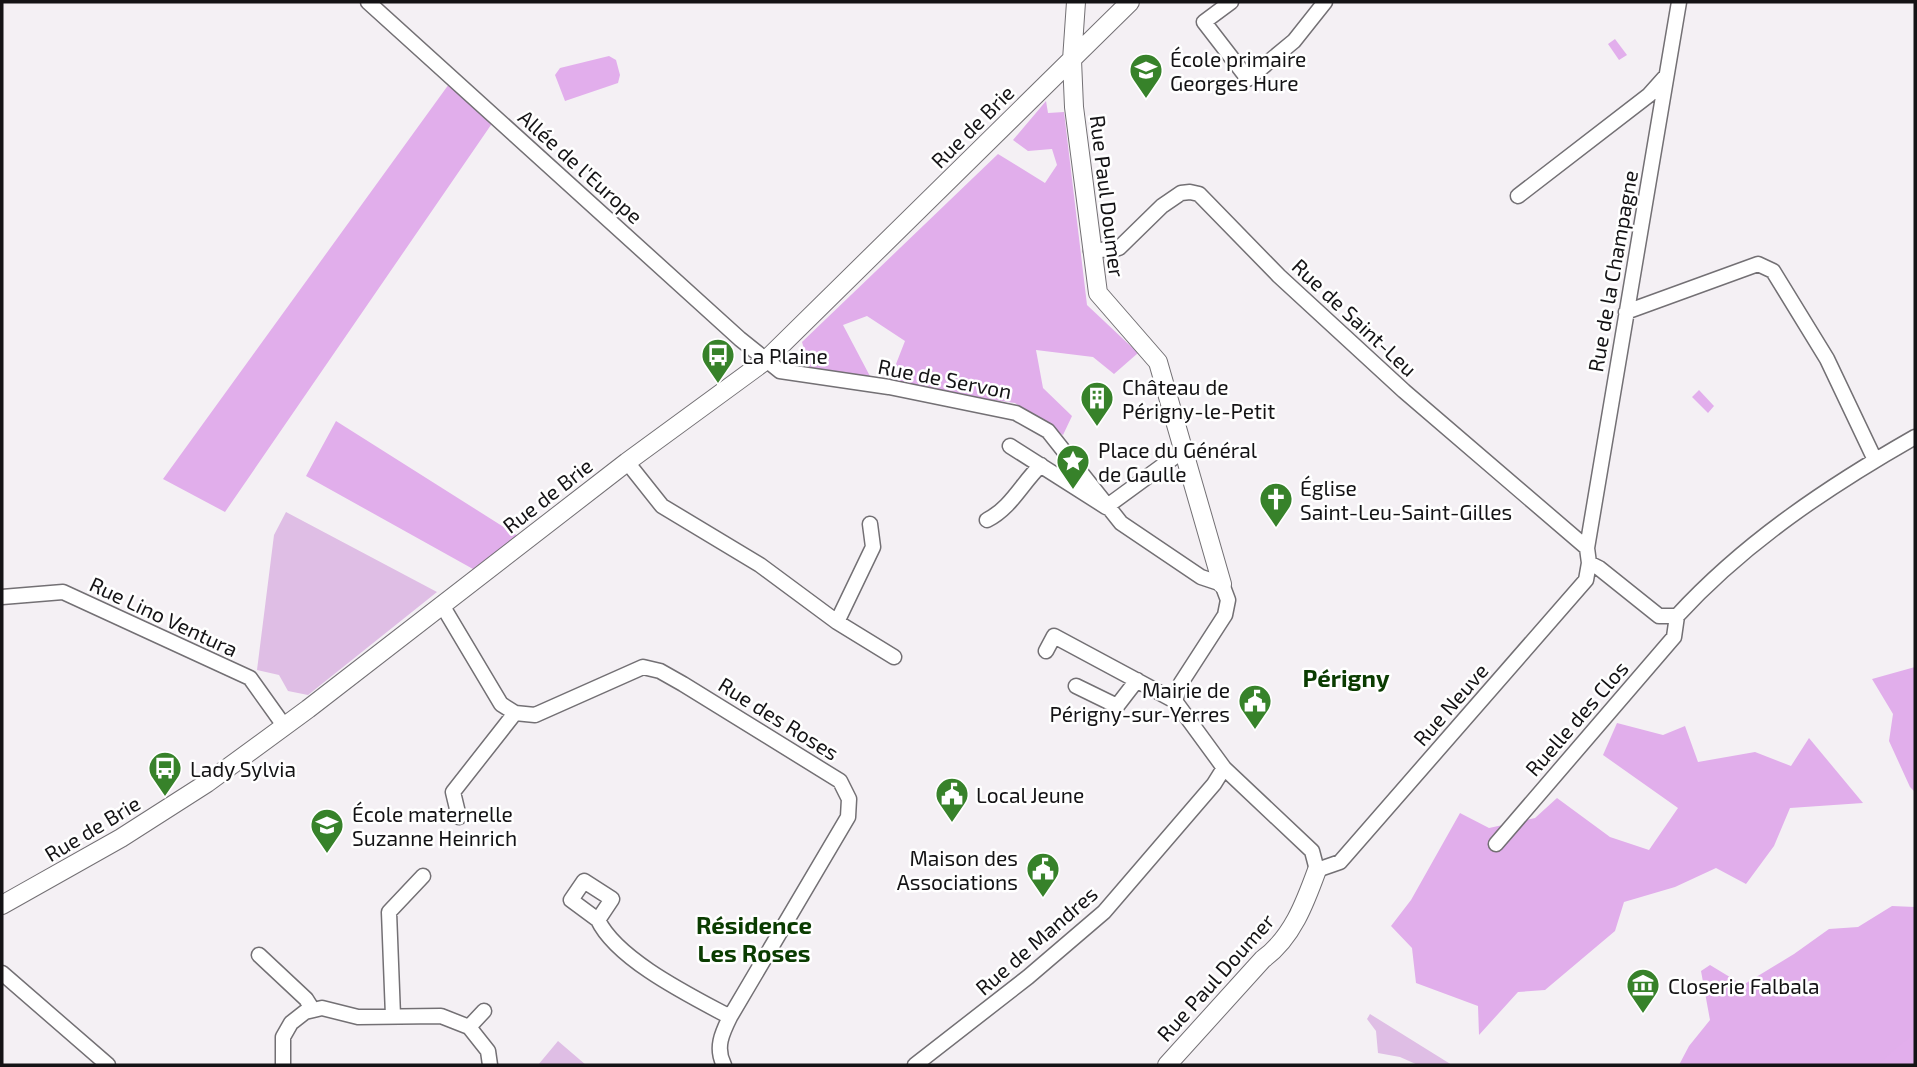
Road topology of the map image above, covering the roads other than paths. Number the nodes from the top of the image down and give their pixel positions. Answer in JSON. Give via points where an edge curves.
{"nodes":[{"id":1,"x":368,"y":2,"type":"edge"},
{"id":2,"x":1076,"y":2,"type":"edge"},
{"id":3,"x":1130,"y":2,"type":"edge"},
{"id":4,"x":1231,"y":2,"type":"edge"},
{"id":5,"x":1325,"y":2,"type":"edge"},
{"id":6,"x":1679,"y":2,"type":"edge"},
{"id":7,"x":1072,"y":60,"type":"junction"},
{"id":8,"x":1667,"y":74,"type":"junction"},
{"id":9,"x":1518,"y":196,"type":"dead end"},
{"id":10,"x":1091,"y":251,"type":"junction"},
{"id":11,"x":1626,"y":312,"type":"junction"},
{"id":12,"x":765,"y":361,"type":"junction"},
{"id":13,"x":1915,"y":437,"type":"edge"},
{"id":14,"x":1010,"y":446,"type":"dead end"},
{"id":15,"x":1184,"y":450,"type":"junction"},
{"id":16,"x":1875,"y":460,"type":"junction"},
{"id":17,"x":626,"y":462,"type":"junction"},
{"id":18,"x":1041,"y":465,"type":"junction"},
{"id":19,"x":1109,"y":505,"type":"junction"},
{"id":20,"x":987,"y":520,"type":"dead end"},
{"id":21,"x":870,"y":524,"type":"dead end"},
{"id":22,"x":1587,"y":548,"type":"junction"},
{"id":23,"x":1589,"y":563,"type":"junction"},
{"id":24,"x":1222,"y":584,"type":"junction"},
{"id":25,"x":2,"y":597,"type":"edge"},
{"id":26,"x":442,"y":606,"type":"junction"},
{"id":27,"x":1677,"y":616,"type":"junction"},
{"id":28,"x":837,"y":622,"type":"junction"},
{"id":29,"x":1046,"y":651,"type":"dead end"},
{"id":30,"x":894,"y":657,"type":"dead end"},
{"id":31,"x":1136,"y":680,"type":"junction"},
{"id":32,"x":1076,"y":686,"type":"dead end"},
{"id":33,"x":1175,"y":701,"type":"junction"},
{"id":34,"x":515,"y":713,"type":"junction"},
{"id":35,"x":285,"y":727,"type":"junction"},
{"id":36,"x":1224,"y":768,"type":"junction"},
{"id":37,"x":459,"y":817,"type":"dead end"},
{"id":38,"x":1496,"y":844,"type":"dead end"},
{"id":39,"x":1317,"y":870,"type":"junction"},
{"id":40,"x":423,"y":876,"type":"dead end"},
{"id":41,"x":2,"y":905,"type":"edge"},
{"id":42,"x":598,"y":920,"type":"dead end"},
{"id":43,"x":259,"y":955,"type":"dead end"},
{"id":44,"x":2,"y":972,"type":"edge"},
{"id":45,"x":313,"y":1010,"type":"junction"},
{"id":46,"x":484,"y":1011,"type":"dead end"},
{"id":47,"x":393,"y":1016,"type":"junction"},
{"id":48,"x":730,"y":1017,"type":"junction"},
{"id":49,"x":469,"y":1027,"type":"junction"},
{"id":50,"x":108,"y":1065,"type":"edge"},
{"id":51,"x":283,"y":1065,"type":"edge"},
{"id":52,"x":490,"y":1065,"type":"edge"},
{"id":53,"x":724,"y":1065,"type":"edge"},
{"id":54,"x":915,"y":1065,"type":"edge"},
{"id":55,"x":1167,"y":1065,"type":"edge"}],
"edges":[{"from":1,"to":12,"type":"street","name":"Allée de l'Europe"},
{"from":2,"to":7,"type":"street","name":"Rue Paul Doumer"},
{"from":3,"to":7,"type":"street","name":"Rue de Brie"},
{"from":4,"to":5,"type":"street","via":[[1204,22],[1248,79],[1294,41]]},
{"from":6,"to":8,"type":"street","name":"Rue de la Champagne"},
{"from":7,"to":10,"type":"street","name":"Rue Paul Doumer"},
{"from":7,"to":12,"type":"street","name":"Rue de Brie"},
{"from":8,"to":9,"type":"street","via":[[1649,95]]},
{"from":8,"to":11,"type":"street","name":"Rue de la Champagne"},
{"from":10,"to":15,"type":"street","name":"Rue Paul Doumer","via":[[1098,293],[1158,362]]},
{"from":10,"to":22,"type":"street","name":"Rue de Saint-Leu","via":[[1119,248],[1181,193],[1199,194],[1279,276],[1404,391]]},
{"from":11,"to":16,"type":"street","via":[[1758,264],[1773,271],[1827,359]]},
{"from":11,"to":22,"type":"street","name":"Rue de la Champagne"},
{"from":12,"to":17,"type":"street","name":"Rue de Brie"},
{"from":12,"to":19,"type":"street","name":"Rue de Servon","via":[[780,371],[1016,413],[1048,430]]},
{"from":13,"to":16,"type":"street"},
{"from":14,"to":18,"type":"street"},
{"from":15,"to":19,"type":"street"},
{"from":15,"to":24,"type":"street","name":"Rue Paul Doumer"},
{"from":16,"to":27,"type":"street","via":[[1780,523]]},
{"from":17,"to":26,"type":"street","name":"Rue de Brie"},
{"from":17,"to":28,"type":"street","via":[[662,506],[760,565]]},
{"from":18,"to":19,"type":"street"},
{"from":18,"to":20,"type":"street","via":[[999,514]]},
{"from":19,"to":24,"type":"street","name":"Rue de Servon","via":[[1121,523],[1201,577]]},
{"from":21,"to":28,"type":"street","via":[[873,547]]},
{"from":22,"to":23,"type":"street"},
{"from":23,"to":27,"type":"street","via":[[1659,616]]},
{"from":23,"to":39,"type":"street","name":"Rue Neuve","via":[[1586,580],[1340,862]]},
{"from":24,"to":33,"type":"street","name":"Rue Paul Doumer","via":[[1228,600],[1224,614],[1181,683]]},
{"from":25,"to":35,"type":"street","name":"Rue Lino Ventura","via":[[63,592],[250,678]]},
{"from":26,"to":34,"type":"street","via":[[501,704]]},
{"from":26,"to":35,"type":"street","name":"Rue de Brie"},
{"from":27,"to":38,"type":"street","name":"Ruelle des Clos","via":[[1674,637]]},
{"from":28,"to":30,"type":"street"},
{"from":29,"to":31,"type":"street","via":[[1054,636]]},
{"from":31,"to":32,"type":"street","via":[[1117,706]]},
{"from":31,"to":33,"type":"street"},
{"from":33,"to":36,"type":"street"},
{"from":34,"to":37,"type":"street","via":[[453,792]]},
{"from":34,"to":48,"type":"street","name":"Rue des Roses","via":[[535,715],[643,667],[683,684],[840,781],[849,799],[848,817]]},
{"from":35,"to":41,"type":"street","name":"Rue de Brie","via":[[121,838]]},
{"from":36,"to":39,"type":"street","via":[[1312,850]]},
{"from":36,"to":54,"type":"street","name":"Rue de Mandres","via":[[1104,912]]},
{"from":39,"to":55,"type":"street","name":"Rue Paul Doumer","via":[[1304,906],[1275,950]]},
{"from":40,"to":47,"type":"street","via":[[390,912]]},
{"from":42,"to":48,"type":"street","via":[[637,962]]},
{"from":43,"to":45,"type":"street"},
{"from":44,"to":50,"type":"street"},
{"from":45,"to":47,"type":"street","via":[[358,1017]]},
{"from":45,"to":51,"type":"street","via":[[291,1023],[283,1037]]},
{"from":46,"to":49,"type":"street"},
{"from":47,"to":49,"type":"street","via":[[440,1016]]},
{"from":48,"to":53,"type":"street","name":"Rue des Roses","via":[[719,1040]]},
{"from":49,"to":52,"type":"street","via":[[488,1051]]}]}
